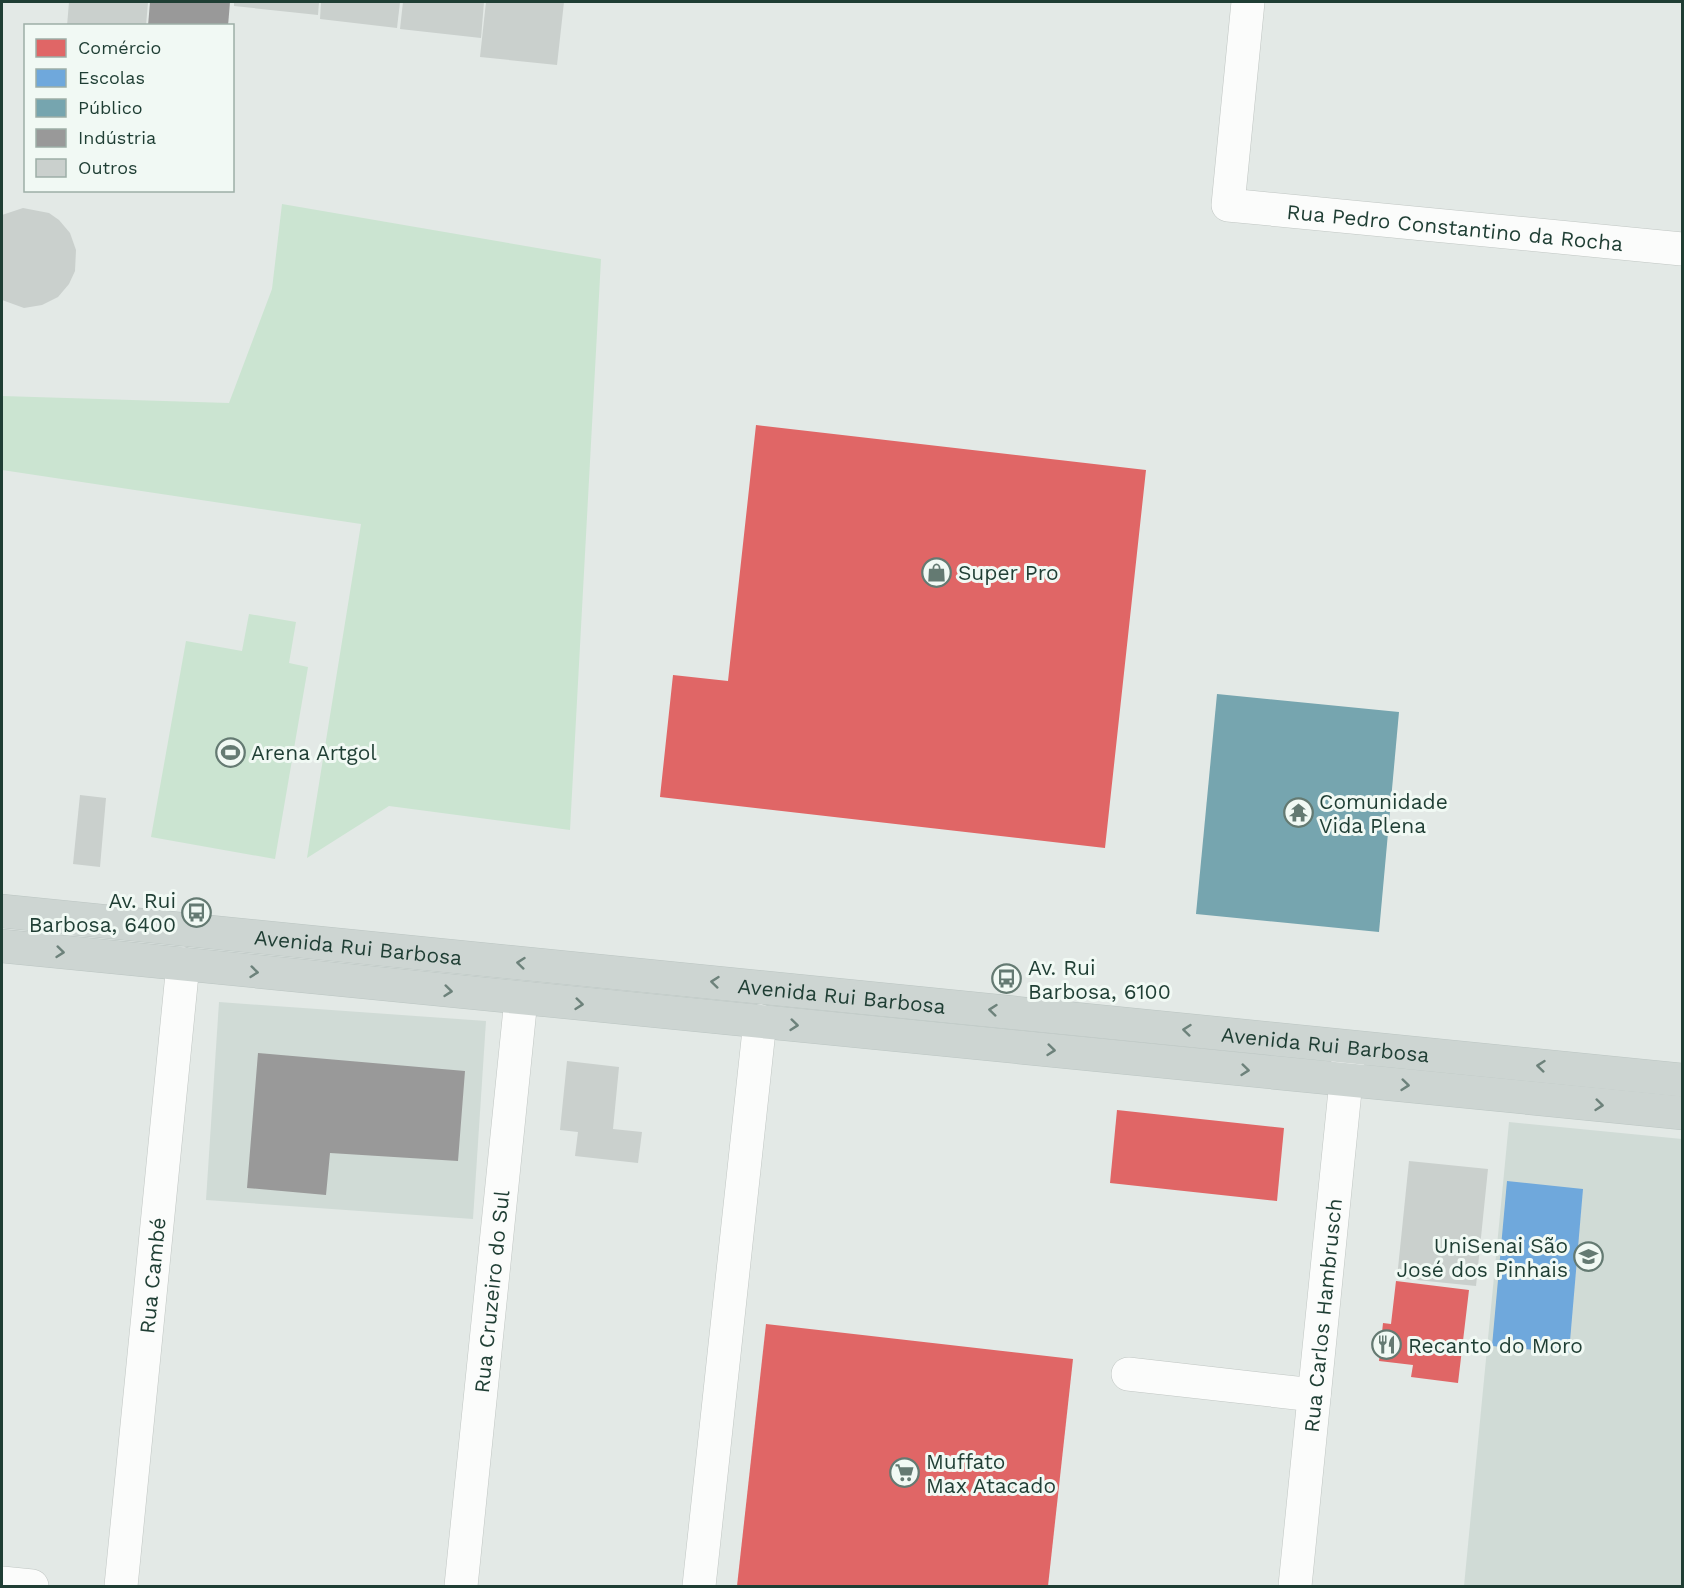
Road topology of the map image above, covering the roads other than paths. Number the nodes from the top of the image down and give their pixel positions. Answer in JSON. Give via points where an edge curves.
{"nodes":[{"id":1,"x":1248,"y":2,"type":"edge"},
{"id":2,"x":1683,"y":249,"type":"edge"},
{"id":3,"x":2,"y":911,"type":"edge"},
{"id":4,"x":2,"y":946,"type":"edge"},
{"id":5,"x":183,"y":964,"type":"junction"},
{"id":6,"x":521,"y":999,"type":"junction"},
{"id":7,"x":760,"y":1021,"type":"junction"},
{"id":8,"x":1350,"y":1046,"type":"junction"},
{"id":9,"x":1347,"y":1080,"type":"junction"},
{"id":10,"x":1683,"y":1080,"type":"edge"},
{"id":11,"x":1683,"y":1113,"type":"edge"},
{"id":12,"x":1128,"y":1374,"type":"dead end"},
{"id":13,"x":1314,"y":1395,"type":"junction"},
{"id":14,"x":2,"y":1583,"type":"edge"},
{"id":15,"x":32,"y":1587,"type":"edge"},
{"id":16,"x":121,"y":1587,"type":"edge"},
{"id":17,"x":461,"y":1587,"type":"edge"},
{"id":18,"x":699,"y":1587,"type":"edge"},
{"id":19,"x":1295,"y":1587,"type":"edge"}],
"edges":[{"from":1,"to":2,"type":"street","name":"Rua Pedro Constantino da Rocha","via":[[1228,205]]},
{"from":8,"to":3,"type":"main road","name":"Avenida Rui Barbosa","one_way":true},
{"from":4,"to":5,"type":"main road","name":"Avenida Rui Barbosa","one_way":true},
{"from":5,"to":6,"type":"main road","name":"Avenida Rui Barbosa","one_way":true},
{"from":5,"to":16,"type":"street","name":"Rua Cambé"},
{"from":6,"to":7,"type":"main road","name":"Avenida Rui Barbosa","one_way":true},
{"from":6,"to":17,"type":"street","name":"Rua Cruzeiro do Sul"},
{"from":7,"to":9,"type":"main road","name":"Avenida Rui Barbosa","one_way":true},
{"from":7,"to":18,"type":"street"},
{"from":8,"to":9,"type":"street","name":"Rua Carlos Hambrusch"},
{"from":10,"to":8,"type":"main road","name":"Avenida Rui Barbosa","one_way":true},
{"from":9,"to":11,"type":"main road","name":"Avenida Rui Barbosa","one_way":true},
{"from":9,"to":13,"type":"street","name":"Rua Carlos Hambrusch"},
{"from":12,"to":13,"type":"street"},
{"from":13,"to":19,"type":"street","name":"Rua Carlos Hambrusch"},
{"from":14,"to":15,"type":"street"}]}
